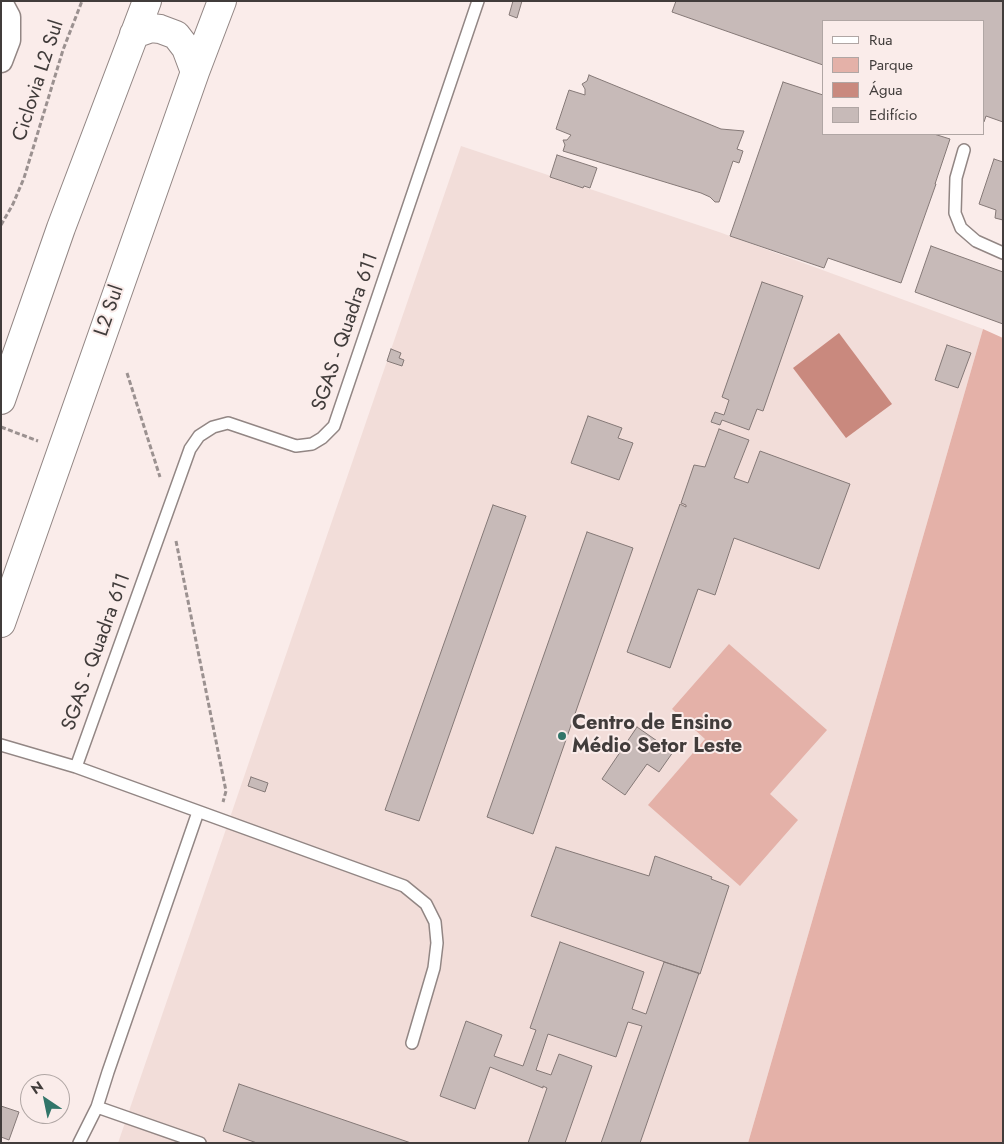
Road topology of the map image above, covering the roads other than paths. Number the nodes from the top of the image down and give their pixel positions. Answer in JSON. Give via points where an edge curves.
{"nodes":[{"id":1,"x":147,"y":1,"type":"edge"},
{"id":2,"x":222,"y":1,"type":"edge"},
{"id":3,"x":478,"y":1,"type":"edge"},
{"id":4,"x":1,"y":2,"type":"edge"},
{"id":5,"x":134,"y":34,"type":"junction"},
{"id":6,"x":1,"y":61,"type":"edge"},
{"id":7,"x":195,"y":72,"type":"junction"},
{"id":8,"x":964,"y":150,"type":"dead end"},
{"id":9,"x":1003,"y":253,"type":"edge"},
{"id":10,"x":1,"y":400,"type":"edge"},
{"id":11,"x":1,"y":623,"type":"edge"},
{"id":12,"x":1,"y":745,"type":"edge"},
{"id":13,"x":76,"y":767,"type":"junction"},
{"id":14,"x":198,"y":812,"type":"junction"},
{"id":15,"x":412,"y":1043,"type":"dead end"},
{"id":16,"x":97,"y":1107,"type":"junction"},
{"id":17,"x":79,"y":1143,"type":"edge"},
{"id":18,"x":200,"y":1143,"type":"edge"}],
"edges":[{"from":1,"to":5,"type":"main road"},
{"from":2,"to":7,"type":"main road","name":"L2 Sul"},
{"from":3,"to":13,"type":"lane","name":"SGAS - Quadra 611","via":[[334,426],[312,444],[296,446],[228,422],[212,427],[190,449]]},
{"from":4,"to":6,"type":"street","via":[[9,17],[9,40]]},
{"from":5,"to":7,"type":"main road","via":[[151,28],[176,36],[186,48]]},
{"from":5,"to":10,"type":"main road"},
{"from":7,"to":11,"type":"main road","name":"L2 Sul"},
{"from":8,"to":9,"type":"lane","via":[[956,178],[955,212],[961,228],[976,241]]},
{"from":12,"to":13,"type":"lane"},
{"from":13,"to":14,"type":"lane"},
{"from":14,"to":15,"type":"lane","via":[[404,886],[426,904],[435,922],[437,943],[434,968]]},
{"from":14,"to":16,"type":"lane"},
{"from":16,"to":17,"type":"lane"},
{"from":16,"to":18,"type":"lane"}]}
